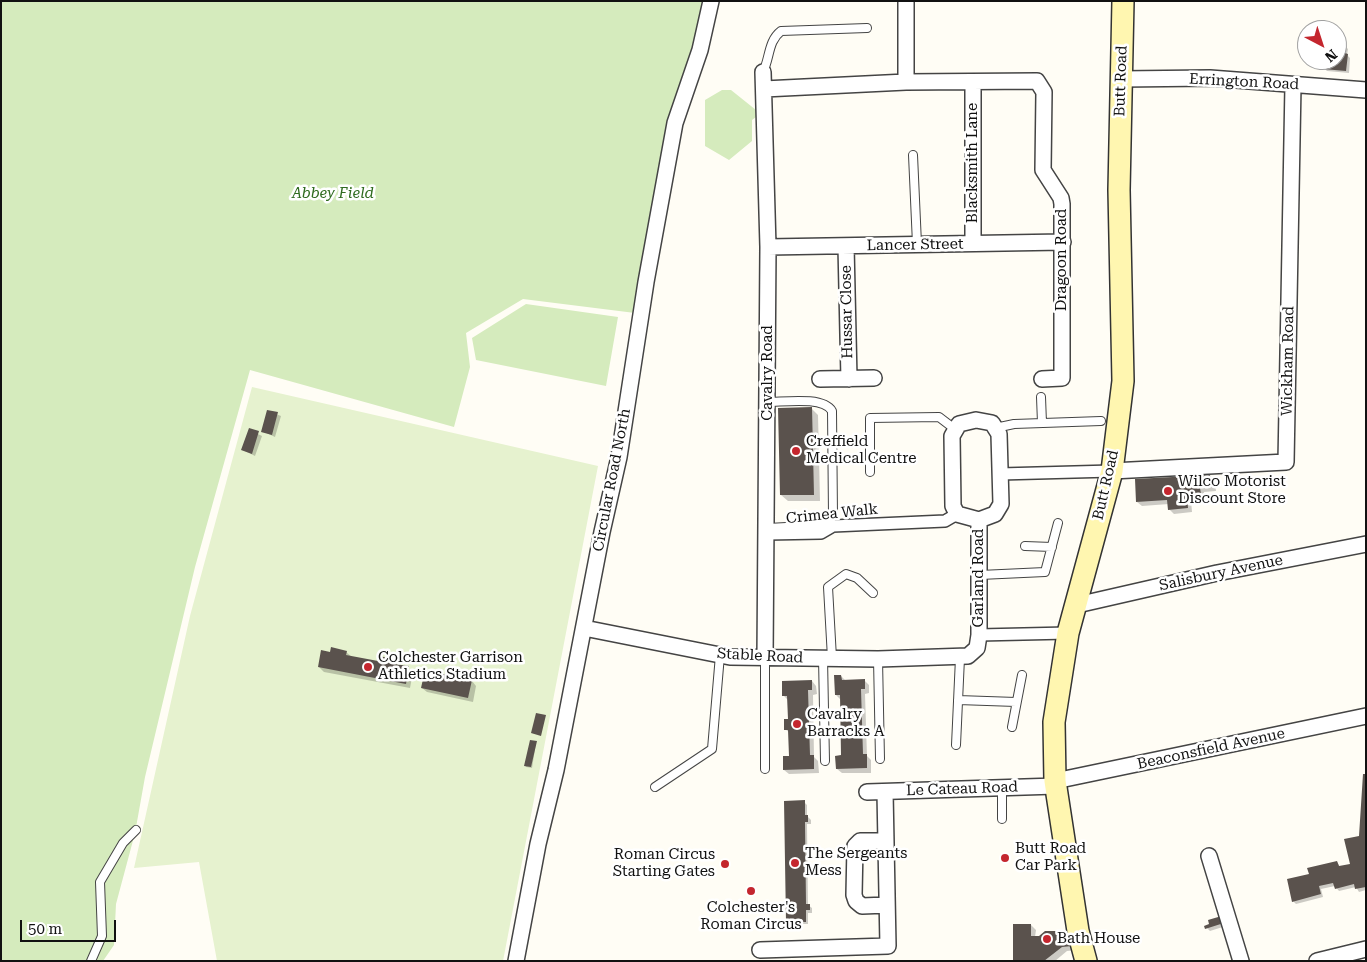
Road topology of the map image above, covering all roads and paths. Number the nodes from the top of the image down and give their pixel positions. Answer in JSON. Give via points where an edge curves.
{"nodes":[{"id":1,"x":711,"y":1,"type":"edge"},
{"id":2,"x":906,"y":1,"type":"edge"},
{"id":3,"x":1123,"y":1,"type":"edge"},
{"id":4,"x":867,"y":28,"type":"dead end"},
{"id":5,"x":763,"y":72,"type":"joint"},
{"id":6,"x":1121,"y":79,"type":"junction"},
{"id":7,"x":906,"y":82,"type":"junction"},
{"id":8,"x":973,"y":82,"type":"junction"},
{"id":9,"x":1293,"y":85,"type":"junction"},
{"id":10,"x":764,"y":89,"type":"junction"},
{"id":11,"x":1366,"y":90,"type":"edge"},
{"id":12,"x":913,"y":155,"type":"dead end"},
{"id":13,"x":1063,"y":242,"type":"junction"},
{"id":14,"x":917,"y":244,"type":"junction"},
{"id":15,"x":973,"y":244,"type":"junction"},
{"id":16,"x":846,"y":246,"type":"junction"},
{"id":17,"x":768,"y":247,"type":"junction"},
{"id":18,"x":820,"y":378,"type":"dead end"},
{"id":19,"x":849,"y":378,"type":"junction"},
{"id":20,"x":874,"y":378,"type":"dead end"},
{"id":21,"x":1042,"y":379,"type":"dead end"},
{"id":22,"x":1041,"y":397,"type":"dead end"},
{"id":23,"x":768,"y":402,"type":"junction"},
{"id":24,"x":1101,"y":421,"type":"dead end"},
{"id":25,"x":1042,"y":423,"type":"junction"},
{"id":26,"x":995,"y":428,"type":"junction"},
{"id":27,"x":956,"y":430,"type":"junction"},
{"id":28,"x":1112,"y":471,"type":"junction"},
{"id":29,"x":870,"y":472,"type":"dead end"},
{"id":30,"x":1000,"y":474,"type":"junction"},
{"id":31,"x":957,"y":514,"type":"junction"},
{"id":32,"x":979,"y":520,"type":"junction"},
{"id":33,"x":1058,"y":523,"type":"dead end"},
{"id":34,"x":768,"y":531,"type":"junction"},
{"id":35,"x":1366,"y":544,"type":"edge"},
{"id":36,"x":1025,"y":546,"type":"dead end"},
{"id":37,"x":1052,"y":547,"type":"junction"},
{"id":38,"x":980,"y":575,"type":"junction"},
{"id":39,"x":873,"y":593,"type":"dead end"},
{"id":40,"x":1077,"y":605,"type":"junction"},
{"id":41,"x":584,"y":628,"type":"junction"},
{"id":42,"x":1068,"y":633,"type":"junction"},
{"id":43,"x":979,"y":635,"type":"junction"},
{"id":44,"x":720,"y":655,"type":"junction"},
{"id":45,"x":765,"y":658,"type":"junction"},
{"id":46,"x":828,"y":658,"type":"junction"},
{"id":47,"x":878,"y":658,"type":"junction"},
{"id":48,"x":960,"y":658,"type":"junction"},
{"id":49,"x":1022,"y":675,"type":"dead end"},
{"id":50,"x":958,"y":700,"type":"junction"},
{"id":51,"x":1016,"y":702,"type":"junction"},
{"id":52,"x":1366,"y":716,"type":"edge"},
{"id":53,"x":1012,"y":727,"type":"dead end"},
{"id":54,"x":956,"y":745,"type":"dead end"},
{"id":55,"x":880,"y":759,"type":"dead end"},
{"id":56,"x":825,"y":761,"type":"dead end"},
{"id":57,"x":765,"y":769,"type":"dead end"},
{"id":58,"x":1056,"y":784,"type":"junction"},
{"id":59,"x":655,"y":787,"type":"dead end"},
{"id":60,"x":1002,"y":788,"type":"junction"},
{"id":61,"x":867,"y":792,"type":"dead end"},
{"id":62,"x":885,"y":792,"type":"junction"},
{"id":63,"x":1002,"y":819,"type":"dead end"},
{"id":64,"x":136,"y":830,"type":"dead end"},
{"id":65,"x":886,"y":841,"type":"junction"},
{"id":66,"x":1209,"y":856,"type":"dead end"},
{"id":67,"x":887,"y":905,"type":"junction"},
{"id":68,"x":1366,"y":949,"type":"edge"},
{"id":69,"x":760,"y":950,"type":"dead end"},
{"id":70,"x":91,"y":961,"type":"edge"},
{"id":71,"x":516,"y":961,"type":"edge"},
{"id":72,"x":1086,"y":961,"type":"edge"},
{"id":73,"x":1241,"y":961,"type":"edge"},
{"id":74,"x":1317,"y":961,"type":"edge"}],
"edges":[{"from":1,"to":41,"type":"street","name":"Circular Road North","via":[[700,50],[675,123],[619,457]]},
{"from":2,"to":7,"type":"street"},
{"from":3,"to":6,"type":"main road","name":"Butt Road"},
{"from":4,"to":5,"type":"lane","via":[[781,31],[770,46]]},
{"from":5,"to":10,"type":"street","name":"Cavalry Road"},
{"from":6,"to":9,"type":"street","name":"Errington Road","via":[[1210,78]]},
{"from":6,"to":28,"type":"main road","name":"Butt Road","via":[[1119,190],[1123,381]]},
{"from":7,"to":8,"type":"street","name":"Dragoon Road"},
{"from":7,"to":10,"type":"street"},
{"from":8,"to":13,"type":"street","name":"Dragoon Road","via":[[1037,81],[1044,92],[1043,170],[1061,198]]},
{"from":8,"to":15,"type":"street","name":"Blacksmith Lane"},
{"from":9,"to":11,"type":"street","name":"Errington Road"},
{"from":9,"to":28,"type":"street","name":"Wickham Road","via":[[1286,462]]},
{"from":10,"to":17,"type":"street","name":"Cavalry Road"},
{"from":12,"to":14,"type":"lane"},
{"from":13,"to":15,"type":"street","name":"Lancer Street"},
{"from":13,"to":21,"type":"street","name":"Dragoon Road","via":[[1062,378]]},
{"from":14,"to":15,"type":"street","name":"Lancer Street"},
{"from":14,"to":16,"type":"street","name":"Lancer Street"},
{"from":16,"to":17,"type":"street","name":"Lancer Street"},
{"from":16,"to":19,"type":"street","name":"Hussar Close"},
{"from":17,"to":23,"type":"street","name":"Cavalry Road"},
{"from":18,"to":19,"type":"street","name":"Hussar Close"},
{"from":19,"to":20,"type":"street","name":"Hussar Close"},
{"from":22,"to":25,"type":"lane"},
{"from":23,"to":34,"type":"street","name":"Cavalry Road"},
{"from":23,"to":34,"type":"lane","via":[[820,402],[832,411],[833,516],[823,525]]},
{"from":24,"to":25,"type":"lane"},
{"from":25,"to":26,"type":"lane"},
{"from":26,"to":27,"type":"street","via":[[992,423],[976,420],[959,424]]},
{"from":26,"to":30,"type":"street","name":"Garland Road","via":[[999,434]]},
{"from":27,"to":29,"type":"lane","via":[[939,417],[870,418]]},
{"from":27,"to":31,"type":"street","name":"Garland Road","via":[[952,445],[953,506]]},
{"from":28,"to":30,"type":"street"},
{"from":28,"to":40,"type":"main road","name":"Butt Road"},
{"from":30,"to":32,"type":"street","name":"Garland Road","via":[[1001,504],[995,514]]},
{"from":31,"to":32,"type":"street","name":"Garland Road"},
{"from":31,"to":34,"type":"street","name":"Crimea Walk","via":[[945,521],[833,526],[821,533]]},
{"from":32,"to":38,"type":"street","name":"Garland Road"},
{"from":33,"to":37,"type":"lane"},
{"from":34,"to":45,"type":"street","name":"Cavalry Road"},
{"from":35,"to":40,"type":"street","name":"Salisbury Avenue"},
{"from":36,"to":37,"type":"lane"},
{"from":37,"to":38,"type":"lane","via":[[1045,572]]},
{"from":38,"to":43,"type":"street","name":"Garland Road"},
{"from":39,"to":46,"type":"lane","via":[[857,578],[846,574],[828,587]]},
{"from":40,"to":42,"type":"main road","name":"Butt Road"},
{"from":41,"to":44,"type":"street","name":"Stable Road"},
{"from":41,"to":71,"type":"street","name":"Circular Road North"},
{"from":42,"to":43,"type":"street","name":"Garland Road"},
{"from":42,"to":58,"type":"main road","name":"Butt Road","via":[[1054,722]]},
{"from":43,"to":48,"type":"street","name":"Garland Road","via":[[977,648]]},
{"from":44,"to":45,"type":"street","name":"Stable Road"},
{"from":44,"to":59,"type":"lane","via":[[712,749]]},
{"from":45,"to":46,"type":"street","name":"Stable Road"},
{"from":45,"to":57,"type":"lane"},
{"from":46,"to":47,"type":"street","name":"Stable Road"},
{"from":46,"to":56,"type":"lane"},
{"from":47,"to":48,"type":"street","name":"Stable Road"},
{"from":47,"to":55,"type":"lane"},
{"from":48,"to":50,"type":"lane"},
{"from":49,"to":51,"type":"lane"},
{"from":50,"to":51,"type":"lane"},
{"from":50,"to":54,"type":"lane"},
{"from":51,"to":53,"type":"lane"},
{"from":52,"to":58,"type":"street","name":"Beaconsfield Avenue"},
{"from":58,"to":60,"type":"street","name":"Le Cateau Road"},
{"from":58,"to":72,"type":"main road","name":"Butt Road","via":[[1078,931]]},
{"from":60,"to":62,"type":"street","name":"Le Cateau Road"},
{"from":60,"to":63,"type":"lane"},
{"from":61,"to":62,"type":"street","name":"Le Cateau Road"},
{"from":62,"to":65,"type":"street"},
{"from":64,"to":70,"type":"lane","via":[[123,844],[100,882],[102,936]]},
{"from":65,"to":67,"type":"street"},
{"from":65,"to":67,"type":"street","via":[[864,841],[855,846],[854,895],[862,906]]},
{"from":66,"to":73,"type":"street"},
{"from":67,"to":69,"type":"street","via":[[888,946]]},
{"from":68,"to":74,"type":"street"}]}
